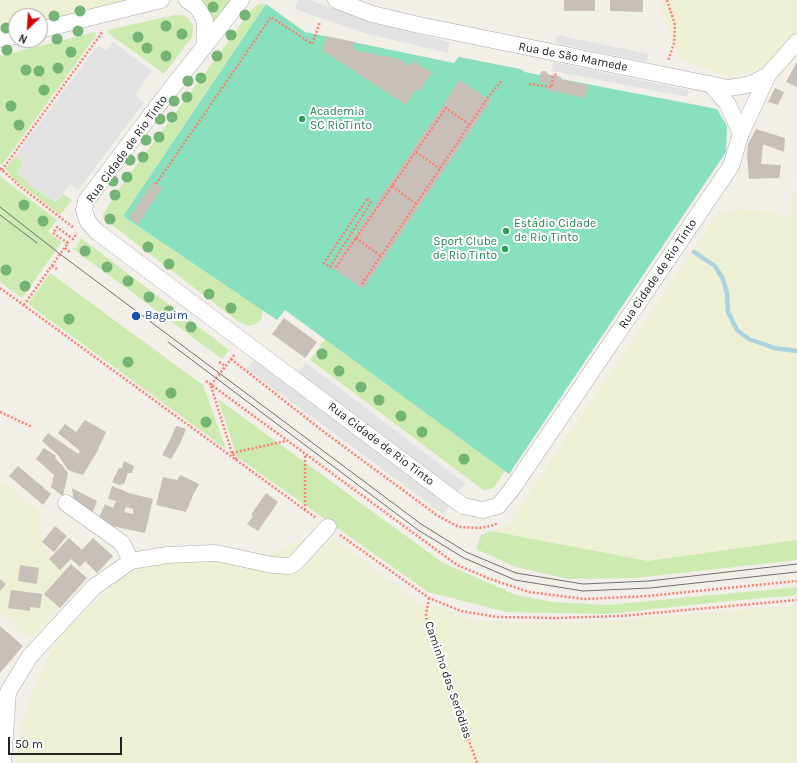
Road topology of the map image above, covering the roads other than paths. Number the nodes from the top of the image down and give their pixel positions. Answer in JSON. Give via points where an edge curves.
{"nodes":[{"id":1,"x":161,"y":0,"type":"edge"},
{"id":2,"x":186,"y":0,"type":"edge"},
{"id":3,"x":241,"y":0,"type":"edge"},
{"id":4,"x":336,"y":0,"type":"edge"},
{"id":5,"x":48,"y":28,"type":"edge"},
{"id":6,"x":797,"y":42,"type":"edge"},
{"id":7,"x":205,"y":46,"type":"junction"},
{"id":8,"x":768,"y":75,"type":"junction"},
{"id":9,"x":710,"y":84,"type":"junction"},
{"id":10,"x":741,"y":133,"type":"junction"},
{"id":11,"x":66,"y":503,"type":"dead end"},
{"id":12,"x":328,"y":527,"type":"road end"},
{"id":13,"x":131,"y":561,"type":"junction"},
{"id":14,"x":4,"y":689,"type":"edge"},
{"id":15,"x":3,"y":763,"type":"edge"}],
"edges":[{"from":1,"to":5,"type":"street"},
{"from":2,"to":7,"type":"street","via":[[197,7],[205,20]]},
{"from":3,"to":7,"type":"street","name":"Rua Cidade de Rio Tinto"},
{"from":4,"to":9,"type":"street","name":"Rua de São Mamede","via":[[372,14],[419,25]]},
{"from":6,"to":8,"type":"street","name":"Rua de São Mamede"},
{"from":7,"to":10,"type":"street","name":"Rua Cidade de Rio Tinto","via":[[86,202],[84,210],[88,222],[96,231],[463,506],[483,510],[498,506],[512,489],[731,166]]},
{"from":8,"to":9,"type":"street","name":"Rua de São Mamede","via":[[742,86],[728,88]]},
{"from":8,"to":10,"type":"street","name":"Rua Cidade de Rio Tinto"},
{"from":9,"to":10,"type":"street","via":[[727,103]]},
{"from":11,"to":13,"type":"street","via":[[122,543]]},
{"from":12,"to":13,"type":"street","via":[[295,563],[288,566],[216,553],[167,555]]},
{"from":13,"to":14,"type":"street","via":[[94,587],[30,656]]},
{"from":14,"to":15,"type":"street"}]}
